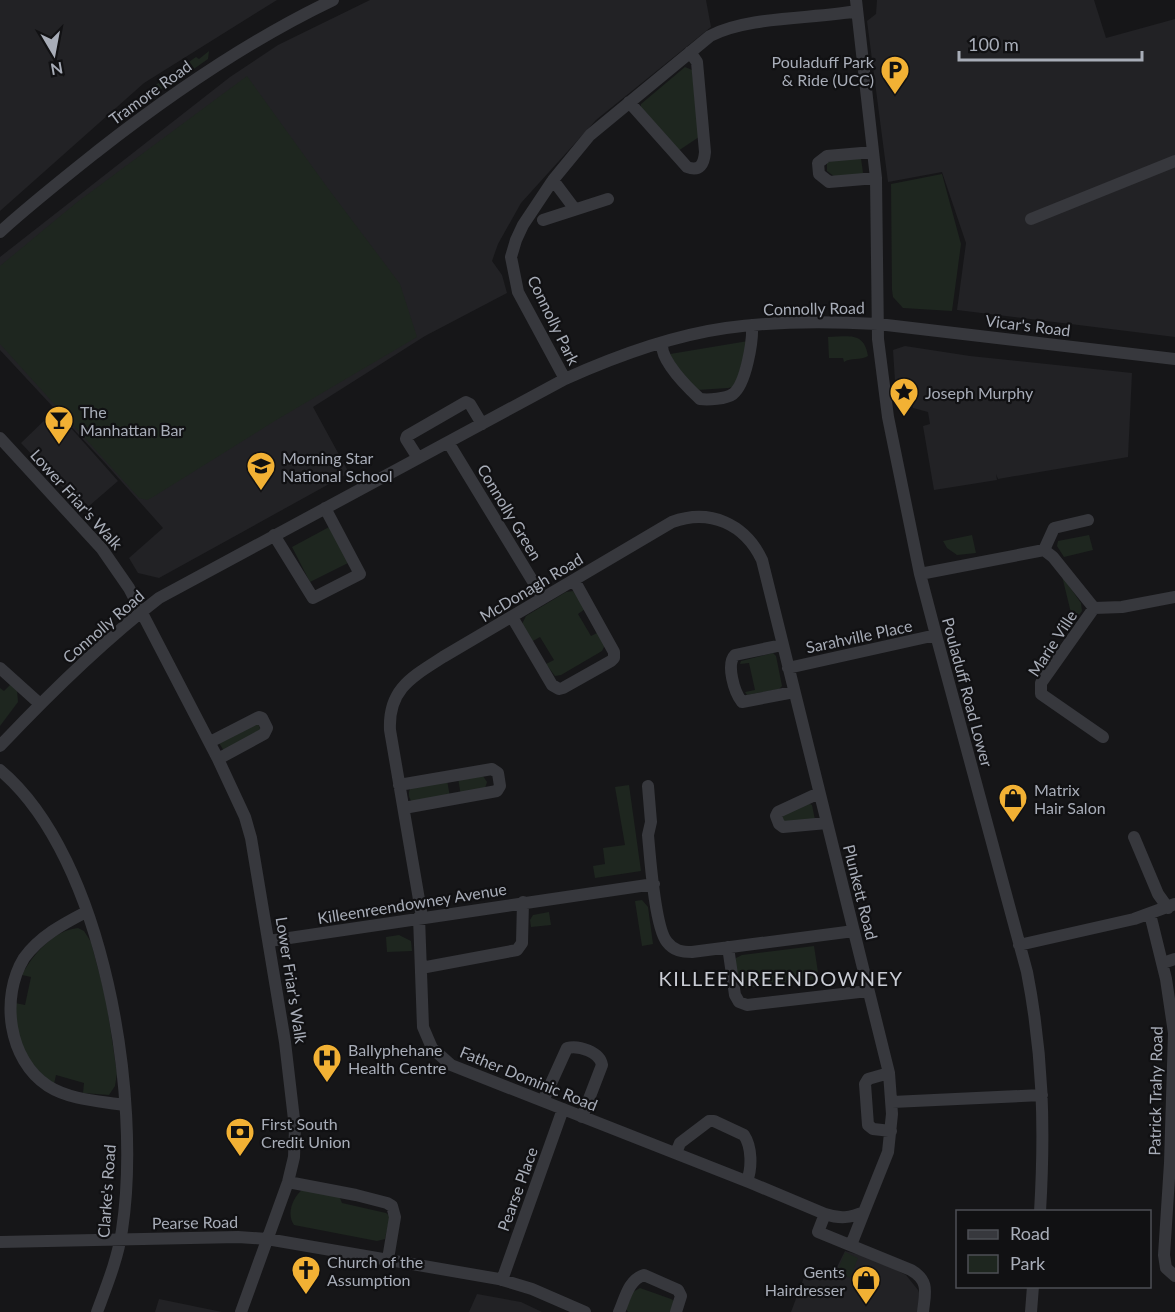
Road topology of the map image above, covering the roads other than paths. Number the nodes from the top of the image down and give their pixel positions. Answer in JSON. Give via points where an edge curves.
{"nodes":[{"id":1,"x":333,"y":0,"type":"edge"},
{"id":2,"x":856,"y":6,"type":"edge"},
{"id":3,"x":690,"y":52,"type":"junction"},
{"id":4,"x":629,"y":102,"type":"junction"},
{"id":5,"x":873,"y":152,"type":"junction"},
{"id":6,"x":1175,"y":161,"type":"edge"},
{"id":7,"x":876,"y":178,"type":"junction"},
{"id":8,"x":553,"y":180,"type":"junction"},
{"id":9,"x":608,"y":199,"type":"dead end"},
{"id":10,"x":574,"y":208,"type":"junction"},
{"id":11,"x":1031,"y":219,"type":"dead end"},
{"id":12,"x":543,"y":220,"type":"dead end"},
{"id":13,"x":0,"y":232,"type":"edge"},
{"id":14,"x":878,"y":324,"type":"junction"},
{"id":15,"x":752,"y":325,"type":"junction"},
{"id":16,"x":662,"y":343,"type":"junction"},
{"id":17,"x":1175,"y":359,"type":"edge"},
{"id":18,"x":565,"y":379,"type":"junction"},
{"id":19,"x":482,"y":423,"type":"junction"},
{"id":20,"x":448,"y":442,"type":"junction"},
{"id":21,"x":2,"y":444,"type":"edge"},
{"id":22,"x":418,"y":458,"type":"junction"},
{"id":23,"x":325,"y":508,"type":"junction"},
{"id":24,"x":1088,"y":520,"type":"dead end"},
{"id":25,"x":274,"y":535,"type":"junction"},
{"id":26,"x":1044,"y":550,"type":"junction"},
{"id":27,"x":762,"y":560,"type":"joint"},
{"id":28,"x":921,"y":574,"type":"junction"},
{"id":29,"x":574,"y":580,"type":"junction"},
{"id":30,"x":1175,"y":597,"type":"edge"},
{"id":31,"x":543,"y":598,"type":"junction"},
{"id":32,"x":1094,"y":608,"type":"junction"},
{"id":33,"x":142,"y":612,"type":"junction"},
{"id":34,"x":513,"y":617,"type":"junction"},
{"id":35,"x":936,"y":635,"type":"junction"},
{"id":36,"x":783,"y":645,"type":"junction"},
{"id":37,"x":0,"y":668,"type":"edge"},
{"id":38,"x":788,"y":668,"type":"junction"},
{"id":39,"x":794,"y":692,"type":"junction"},
{"id":40,"x":40,"y":704,"type":"junction"},
{"id":41,"x":1103,"y":737,"type":"dead end"},
{"id":42,"x":210,"y":742,"type":"junction"},
{"id":43,"x":0,"y":746,"type":"edge"},
{"id":44,"x":218,"y":759,"type":"junction"},
{"id":45,"x":0,"y":770,"type":"edge"},
{"id":46,"x":453,"y":776,"type":"junction"},
{"id":47,"x":399,"y":785,"type":"junction"},
{"id":48,"x":648,"y":786,"type":"dead end"},
{"id":49,"x":819,"y":793,"type":"junction"},
{"id":50,"x":457,"y":799,"type":"junction"},
{"id":51,"x":404,"y":808,"type":"junction"},
{"id":52,"x":827,"y":824,"type":"junction"},
{"id":53,"x":1134,"y":837,"type":"dead end"},
{"id":54,"x":654,"y":884,"type":"junction"},
{"id":55,"x":523,"y":902,"type":"junction"},
{"id":56,"x":1171,"y":906,"type":"edge"},
{"id":57,"x":86,"y":912,"type":"junction"},
{"id":58,"x":1150,"y":914,"type":"junction"},
{"id":59,"x":420,"y":917,"type":"junction"},
{"id":60,"x":854,"y":931,"type":"junction"},
{"id":61,"x":269,"y":941,"type":"junction"},
{"id":62,"x":1019,"y":945,"type":"junction"},
{"id":63,"x":729,"y":947,"type":"junction"},
{"id":64,"x":1169,"y":961,"type":"edge"},
{"id":65,"x":421,"y":968,"type":"junction"},
{"id":66,"x":868,"y":991,"type":"junction"},
{"id":67,"x":1174,"y":1033,"type":"edge"},
{"id":68,"x":889,"y":1073,"type":"junction"},
{"id":69,"x":1042,"y":1095,"type":"junction"},
{"id":70,"x":543,"y":1101,"type":"junction"},
{"id":71,"x":892,"y":1102,"type":"junction"},
{"id":72,"x":124,"y":1106,"type":"junction"},
{"id":73,"x":563,"y":1109,"type":"junction"},
{"id":74,"x":582,"y":1117,"type":"junction"},
{"id":75,"x":891,"y":1131,"type":"junction"},
{"id":76,"x":676,"y":1153,"type":"junction"},
{"id":77,"x":1173,"y":1164,"type":"edge"},
{"id":78,"x":747,"y":1181,"type":"junction"},
{"id":79,"x":288,"y":1182,"type":"junction"},
{"id":80,"x":1040,"y":1210,"type":"edge"},
{"id":81,"x":864,"y":1212,"type":"junction"},
{"id":82,"x":825,"y":1214,"type":"junction"},
{"id":83,"x":267,"y":1239,"type":"junction"},
{"id":84,"x":120,"y":1240,"type":"junction"},
{"id":85,"x":0,"y":1242,"type":"edge"},
{"id":86,"x":851,"y":1245,"type":"junction"},
{"id":87,"x":388,"y":1259,"type":"junction"},
{"id":88,"x":1175,"y":1276,"type":"edge"},
{"id":89,"x":502,"y":1280,"type":"junction"},
{"id":90,"x":1033,"y":1288,"type":"edge"},
{"id":91,"x":97,"y":1312,"type":"edge"},
{"id":92,"x":241,"y":1312,"type":"edge"},
{"id":93,"x":585,"y":1312,"type":"edge"},
{"id":94,"x":619,"y":1312,"type":"edge"},
{"id":95,"x":676,"y":1312,"type":"edge"},
{"id":96,"x":923,"y":1312,"type":"edge"},
{"id":97,"x":1031,"y":1312,"type":"edge"}],
"edges":[{"from":1,"to":13,"type":"street","name":"Tramore Road","via":[[204,73],[124,131]]},
{"from":2,"to":3,"type":"street","name":"Connolly Park","via":[[734,26],[710,36]]},
{"from":2,"to":5,"type":"street","name":"Pouladuff Road Lower"},
{"from":3,"to":4,"type":"street","name":"Connolly Park"},
{"from":3,"to":4,"type":"street","via":[[697,62],[705,152],[700,168],[687,167]]},
{"from":4,"to":8,"type":"street","name":"Connolly Park","via":[[590,135]]},
{"from":5,"to":7,"type":"street","name":"Pouladuff Road Lower"},
{"from":5,"to":7,"type":"street","via":[[823,158],[818,163],[819,174],[829,182]]},
{"from":6,"to":11,"type":"street"},
{"from":7,"to":14,"type":"street","name":"Pouladuff Road Lower"},
{"from":8,"to":10,"type":"street"},
{"from":8,"to":18,"type":"street","name":"Connolly Park","via":[[523,225],[511,257],[518,292]]},
{"from":9,"to":10,"type":"street"},
{"from":10,"to":12,"type":"street"},
{"from":14,"to":15,"type":"street","name":"Connolly Road"},
{"from":14,"to":17,"type":"street","name":"Vicar's Road"},
{"from":14,"to":28,"type":"street","name":"Pouladuff Road Lower","via":[[888,417]]},
{"from":15,"to":16,"type":"street","name":"Connolly Road"},
{"from":15,"to":16,"type":"street","name":"Connolly Road","via":[[752,347],[738,388],[730,396],[699,399],[669,363],[661,350]]},
{"from":16,"to":18,"type":"street","name":"Connolly Road"},
{"from":18,"to":19,"type":"street","name":"Connolly Road"},
{"from":19,"to":20,"type":"street","name":"Connolly Road"},
{"from":19,"to":22,"type":"street","via":[[466,402],[407,436]]},
{"from":20,"to":22,"type":"street","name":"Connolly Road"},
{"from":20,"to":31,"type":"street","name":"Connolly Green"},
{"from":21,"to":33,"type":"street","name":"Lower Friar's Walk","via":[[102,549]]},
{"from":22,"to":23,"type":"street","name":"Connolly Road"},
{"from":23,"to":25,"type":"street","name":"Connolly Road"},
{"from":23,"to":25,"type":"street","via":[[360,574],[313,598]]},
{"from":24,"to":26,"type":"street","via":[[1054,528]]},
{"from":25,"to":33,"type":"street","name":"Connolly Road","via":[[159,598]]},
{"from":26,"to":28,"type":"street"},
{"from":26,"to":32,"type":"street"},
{"from":27,"to":29,"type":"street","name":"McDonagh Road","via":[[733,525],[717,518],[688,517],[672,522]]},
{"from":27,"to":36,"type":"street","name":"Plunkett Road"},
{"from":28,"to":35,"type":"street","name":"Pouladuff Road Lower"},
{"from":29,"to":31,"type":"street","name":"McDonagh Road"},
{"from":29,"to":34,"type":"street","via":[[614,652],[611,661],[563,688],[555,688]]},
{"from":30,"to":32,"type":"street","via":[[1109,609]]},
{"from":31,"to":34,"type":"street","name":"McDonagh Road"},
{"from":32,"to":41,"type":"street","name":"Marie Ville","via":[[1041,683],[1041,694]]},
{"from":33,"to":40,"type":"street","name":"Connolly Road"},
{"from":33,"to":42,"type":"street","name":"Lower Friar's Walk"},
{"from":34,"to":47,"type":"street","name":"McDonagh Road","via":[[412,677],[400,690],[389,720]]},
{"from":35,"to":38,"type":"street","name":"Sarahville Place"},
{"from":35,"to":62,"type":"street","name":"Pouladuff Road Lower"},
{"from":36,"to":38,"type":"street","name":"Plunkett Road"},
{"from":36,"to":39,"type":"street","name":"Sarahville Place","via":[[735,655],[730,667],[739,700]]},
{"from":37,"to":40,"type":"street"},
{"from":38,"to":39,"type":"street","name":"Plunkett Road"},
{"from":39,"to":49,"type":"street","name":"Plunkett Road"},
{"from":40,"to":43,"type":"street","name":"Connolly Road"},
{"from":42,"to":44,"type":"street","name":"Lower Friar's Walk"},
{"from":42,"to":44,"type":"street","via":[[259,717],[267,728],[264,734]]},
{"from":44,"to":61,"type":"street","name":"Lower Friar's Walk","via":[[251,838]]},
{"from":45,"to":57,"type":"street","name":"Clarke's Road","via":[[45,823],[65,857]]},
{"from":46,"to":47,"type":"street"},
{"from":46,"to":50,"type":"street"},
{"from":46,"to":50,"type":"street","via":[[492,769],[499,777],[497,791]]},
{"from":47,"to":51,"type":"street","name":"McDonagh Road"},
{"from":48,"to":54,"type":"street","via":[[648,836]]},
{"from":49,"to":52,"type":"street","name":"Plunkett Road"},
{"from":49,"to":52,"type":"street","via":[[776,816],[783,827]]},
{"from":50,"to":51,"type":"street"},
{"from":51,"to":59,"type":"street","name":"McDonagh Road"},
{"from":52,"to":60,"type":"street","name":"Plunkett Road"},
{"from":53,"to":56,"type":"street","via":[[1158,894]]},
{"from":54,"to":55,"type":"street","name":"Killeenreendowney Avenue"},
{"from":54,"to":63,"type":"street","via":[[661,929],[668,944],[681,952]]},
{"from":55,"to":59,"type":"street","name":"Killeenreendowney Avenue"},
{"from":55,"to":65,"type":"street","name":"Killeenreendowney Avenue","via":[[522,943],[517,950]]},
{"from":56,"to":58,"type":"street"},
{"from":57,"to":72,"type":"street","name":"Clarke's Road","via":[[113,1006]]},
{"from":57,"to":72,"type":"street","via":[[50,932],[23,960],[14,978],[11,1026],[23,1060],[48,1086],[78,1097]]},
{"from":58,"to":62,"type":"street"},
{"from":58,"to":64,"type":"street","name":"Patrick Trahy Road"},
{"from":59,"to":61,"type":"street","name":"Killeenreendowney Avenue"},
{"from":59,"to":65,"type":"street","name":"Father Dominic Road"},
{"from":60,"to":63,"type":"street"},
{"from":60,"to":66,"type":"street","name":"Plunkett Road"},
{"from":61,"to":79,"type":"street","name":"Lower Friar's Walk","via":[[295,1118],[294,1157]]},
{"from":62,"to":69,"type":"street","name":"Pouladuff Road Lower","via":[[1036,1020]]},
{"from":63,"to":66,"type":"street","via":[[735,995],[742,1004]]},
{"from":64,"to":67,"type":"street","name":"Patrick Trahy Road"},
{"from":65,"to":70,"type":"street","name":"Father Dominic Road","via":[[423,1027],[438,1054],[459,1070]]},
{"from":66,"to":68,"type":"street","name":"Plunkett Road"},
{"from":67,"to":77,"type":"street","name":"Patrick Trahy Road"},
{"from":68,"to":71,"type":"street"},
{"from":68,"to":75,"type":"street","via":[[864,1084],[868,1125]]},
{"from":69,"to":71,"type":"street"},
{"from":69,"to":80,"type":"street","name":"Pouladuff Road Lower"},
{"from":70,"to":73,"type":"street","name":"Father Dominic Road"},
{"from":70,"to":74,"type":"street","via":[[567,1048],[574,1046],[598,1055],[602,1065]]},
{"from":71,"to":75,"type":"street"},
{"from":72,"to":84,"type":"street","name":"Clarke's Road","via":[[126,1176]]},
{"from":73,"to":74,"type":"street","name":"Father Dominic Road"},
{"from":73,"to":89,"type":"street","name":"Pearse Place"},
{"from":74,"to":76,"type":"street","name":"Father Dominic Road"},
{"from":75,"to":81,"type":"street","via":[[886,1160]]},
{"from":76,"to":78,"type":"street","name":"Father Dominic Road"},
{"from":76,"to":78,"type":"street","via":[[680,1143],[708,1121],[714,1121],[747,1139]]},
{"from":77,"to":88,"type":"street","name":"Patrick Trahy Road","via":[[1165,1262]]},
{"from":78,"to":82,"type":"street","name":"Father Dominic Road"},
{"from":79,"to":83,"type":"street","name":"Lower Friar's Walk"},
{"from":79,"to":87,"type":"street","via":[[392,1206],[395,1217]]},
{"from":81,"to":82,"type":"street","name":"Father Dominic Road","via":[[846,1218]]},
{"from":81,"to":86,"type":"street"},
{"from":82,"to":86,"type":"street","via":[[818,1232]]},
{"from":83,"to":84,"type":"street","name":"Pearse Road"},
{"from":83,"to":87,"type":"street","name":"Pearse Road"},
{"from":83,"to":92,"type":"street","name":"Lower Friar's Walk"},
{"from":84,"to":85,"type":"street","name":"Pearse Road"},
{"from":84,"to":91,"type":"street","name":"Clarke's Road"},
{"from":86,"to":96,"type":"street","via":[[921,1277],[925,1287]]},
{"from":87,"to":89,"type":"street","name":"Pearse Road"},
{"from":89,"to":93,"type":"street","name":"Pearse Road"},
{"from":90,"to":97,"type":"street"},
{"from":94,"to":95,"type":"street","via":[[631,1283],[644,1275],[678,1290],[681,1296]]}]}
